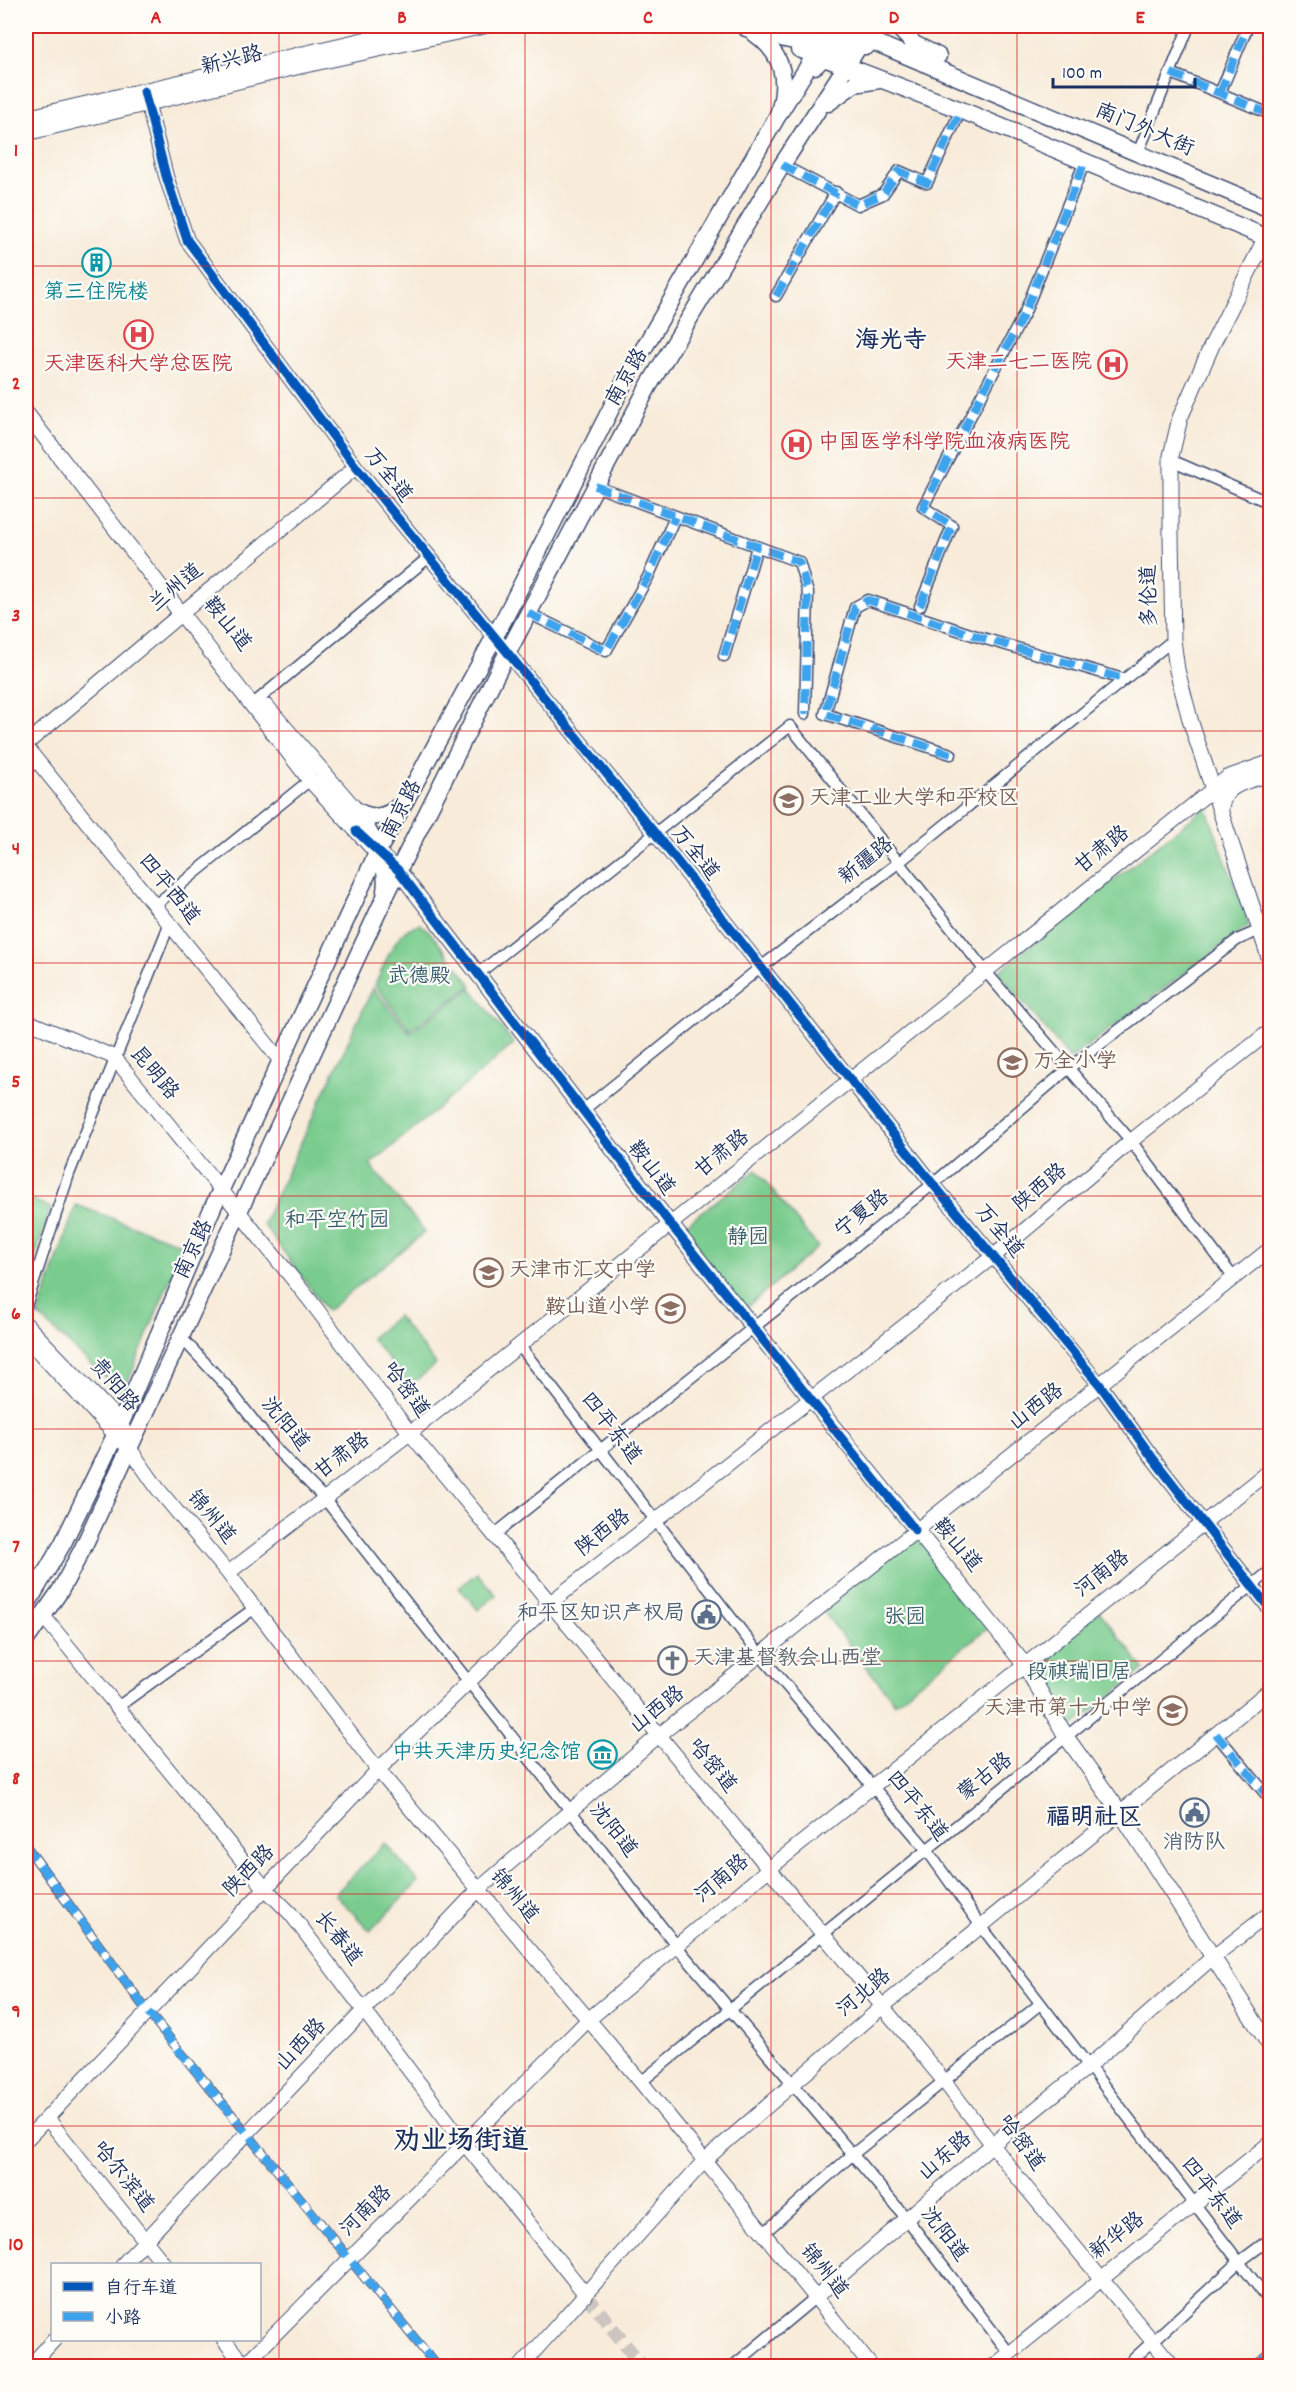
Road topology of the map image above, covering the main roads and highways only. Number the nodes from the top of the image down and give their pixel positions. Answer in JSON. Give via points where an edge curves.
{"nodes":[{"id":1,"x":424,"y":26,"type":"edge"},
{"id":2,"x":484,"y":26,"type":"edge"},
{"id":3,"x":897,"y":26,"type":"edge"},
{"id":4,"x":743,"y":27,"type":"edge"},
{"id":5,"x":851,"y":37,"type":"edge"},
{"id":6,"x":819,"y":52,"type":"junction"},
{"id":7,"x":886,"y":81,"type":"junction"},
{"id":8,"x":146,"y":98,"type":"junction"},
{"id":9,"x":778,"y":115,"type":"junction"},
{"id":10,"x":26,"y":118,"type":"edge"},
{"id":11,"x":1063,"y":121,"type":"junction"},
{"id":12,"x":804,"y":131,"type":"junction"},
{"id":13,"x":26,"y":133,"type":"edge"},
{"id":14,"x":1270,"y":209,"type":"edge"},
{"id":15,"x":1269,"y":235,"type":"edge"},
{"id":16,"x":26,"y":401,"type":"edge"},
{"id":17,"x":26,"y":413,"type":"edge"},
{"id":18,"x":183,"y":611,"type":"junction"},
{"id":19,"x":256,"y":702,"type":"junction"},
{"id":20,"x":408,"y":795,"type":"junction"},
{"id":21,"x":353,"y":808,"type":"junction"},
{"id":22,"x":356,"y":831,"type":"junction"},
{"id":23,"x":380,"y":850,"type":"junction"},
{"id":24,"x":398,"y":870,"type":"junction"},
{"id":25,"x":357,"y":894,"type":"junction"},
{"id":26,"x":383,"y":901,"type":"junction"},
{"id":27,"x":1270,"y":960,"type":"edge"},
{"id":28,"x":26,"y":1605,"type":"edge"},
{"id":29,"x":26,"y":1641,"type":"edge"},
{"id":30,"x":1270,"y":2046,"type":"edge"},
{"id":31,"x":26,"y":2362,"type":"edge"},
{"id":32,"x":29,"y":2367,"type":"edge"}],
"edges":[{"from":1,"to":8,"type":"main road"},
{"from":2,"to":8,"type":"main road","name":"新兴路"},
{"from":3,"to":11,"type":"main road","via":[[914,44],[1021,92]]},
{"from":4,"to":6,"type":"main road"},
{"from":4,"to":9,"type":"main road","via":[[770,45],[782,64],[784,89]]},
{"from":5,"to":6,"type":"main road"},
{"from":5,"to":6,"type":"main road"},
{"from":5,"to":7,"type":"main road"},
{"from":5,"to":11,"type":"main road","name":"南门外大街","via":[[900,51]]},
{"from":5,"to":12,"type":"main road","name":"南京路"},
{"from":6,"to":9,"type":"main road","name":"南京路"},
{"from":7,"to":12,"type":"main road","via":[[862,82],[846,88]]},
{"from":7,"to":15,"type":"main road"},
{"from":8,"to":10,"type":"main road"},
{"from":8,"to":13,"type":"main road","name":"新兴路"},
{"from":9,"to":20,"type":"main road","name":"南京路","via":[[625,381]]},
{"from":11,"to":14,"type":"main road","name":"南门外大街"},
{"from":12,"to":24,"type":"main road","name":"南京路","via":[[648,387]]},
{"from":15,"to":27,"type":"main road","name":"多伦道","via":[[1186,400],[1171,460],[1173,640],[1177,670]]},
{"from":16,"to":18,"type":"main road","name":"鞍山道"},
{"from":17,"to":18,"type":"main road","name":"鞍山道"},
{"from":18,"to":19,"type":"main road","name":"鞍山道"},
{"from":19,"to":21,"type":"main road","name":"鞍山道"},
{"from":19,"to":22,"type":"main road","name":"鞍山道","via":[[310,780]]},
{"from":20,"to":21,"type":"main road","via":[[383,817],[372,817]]},
{"from":20,"to":23,"type":"main road","name":"南京路"},
{"from":21,"to":23,"type":"main road"},
{"from":22,"to":23,"type":"main road","name":"鞍山道"},
{"from":22,"to":25,"type":"main road","via":[[366,857]]},
{"from":23,"to":24,"type":"main road","name":"鞍山道"},
{"from":23,"to":25,"type":"main road","name":"南京路"},
{"from":23,"to":26,"type":"main road","via":[[386,878]]},
{"from":24,"to":26,"type":"main road","name":"南京路"},
{"from":24,"to":30,"type":"main road","name":"鞍山道","via":[[670,1225],[1024,1664],[1067,1738],[1120,1812]]},
{"from":25,"to":28,"type":"main road","name":"南京路","via":[[279,1060],[118,1429],[63,1543]]},
{"from":26,"to":29,"type":"main road","name":"南京路","via":[[82,1550]]},
{"from":31,"to":32,"type":"main road"}]}
